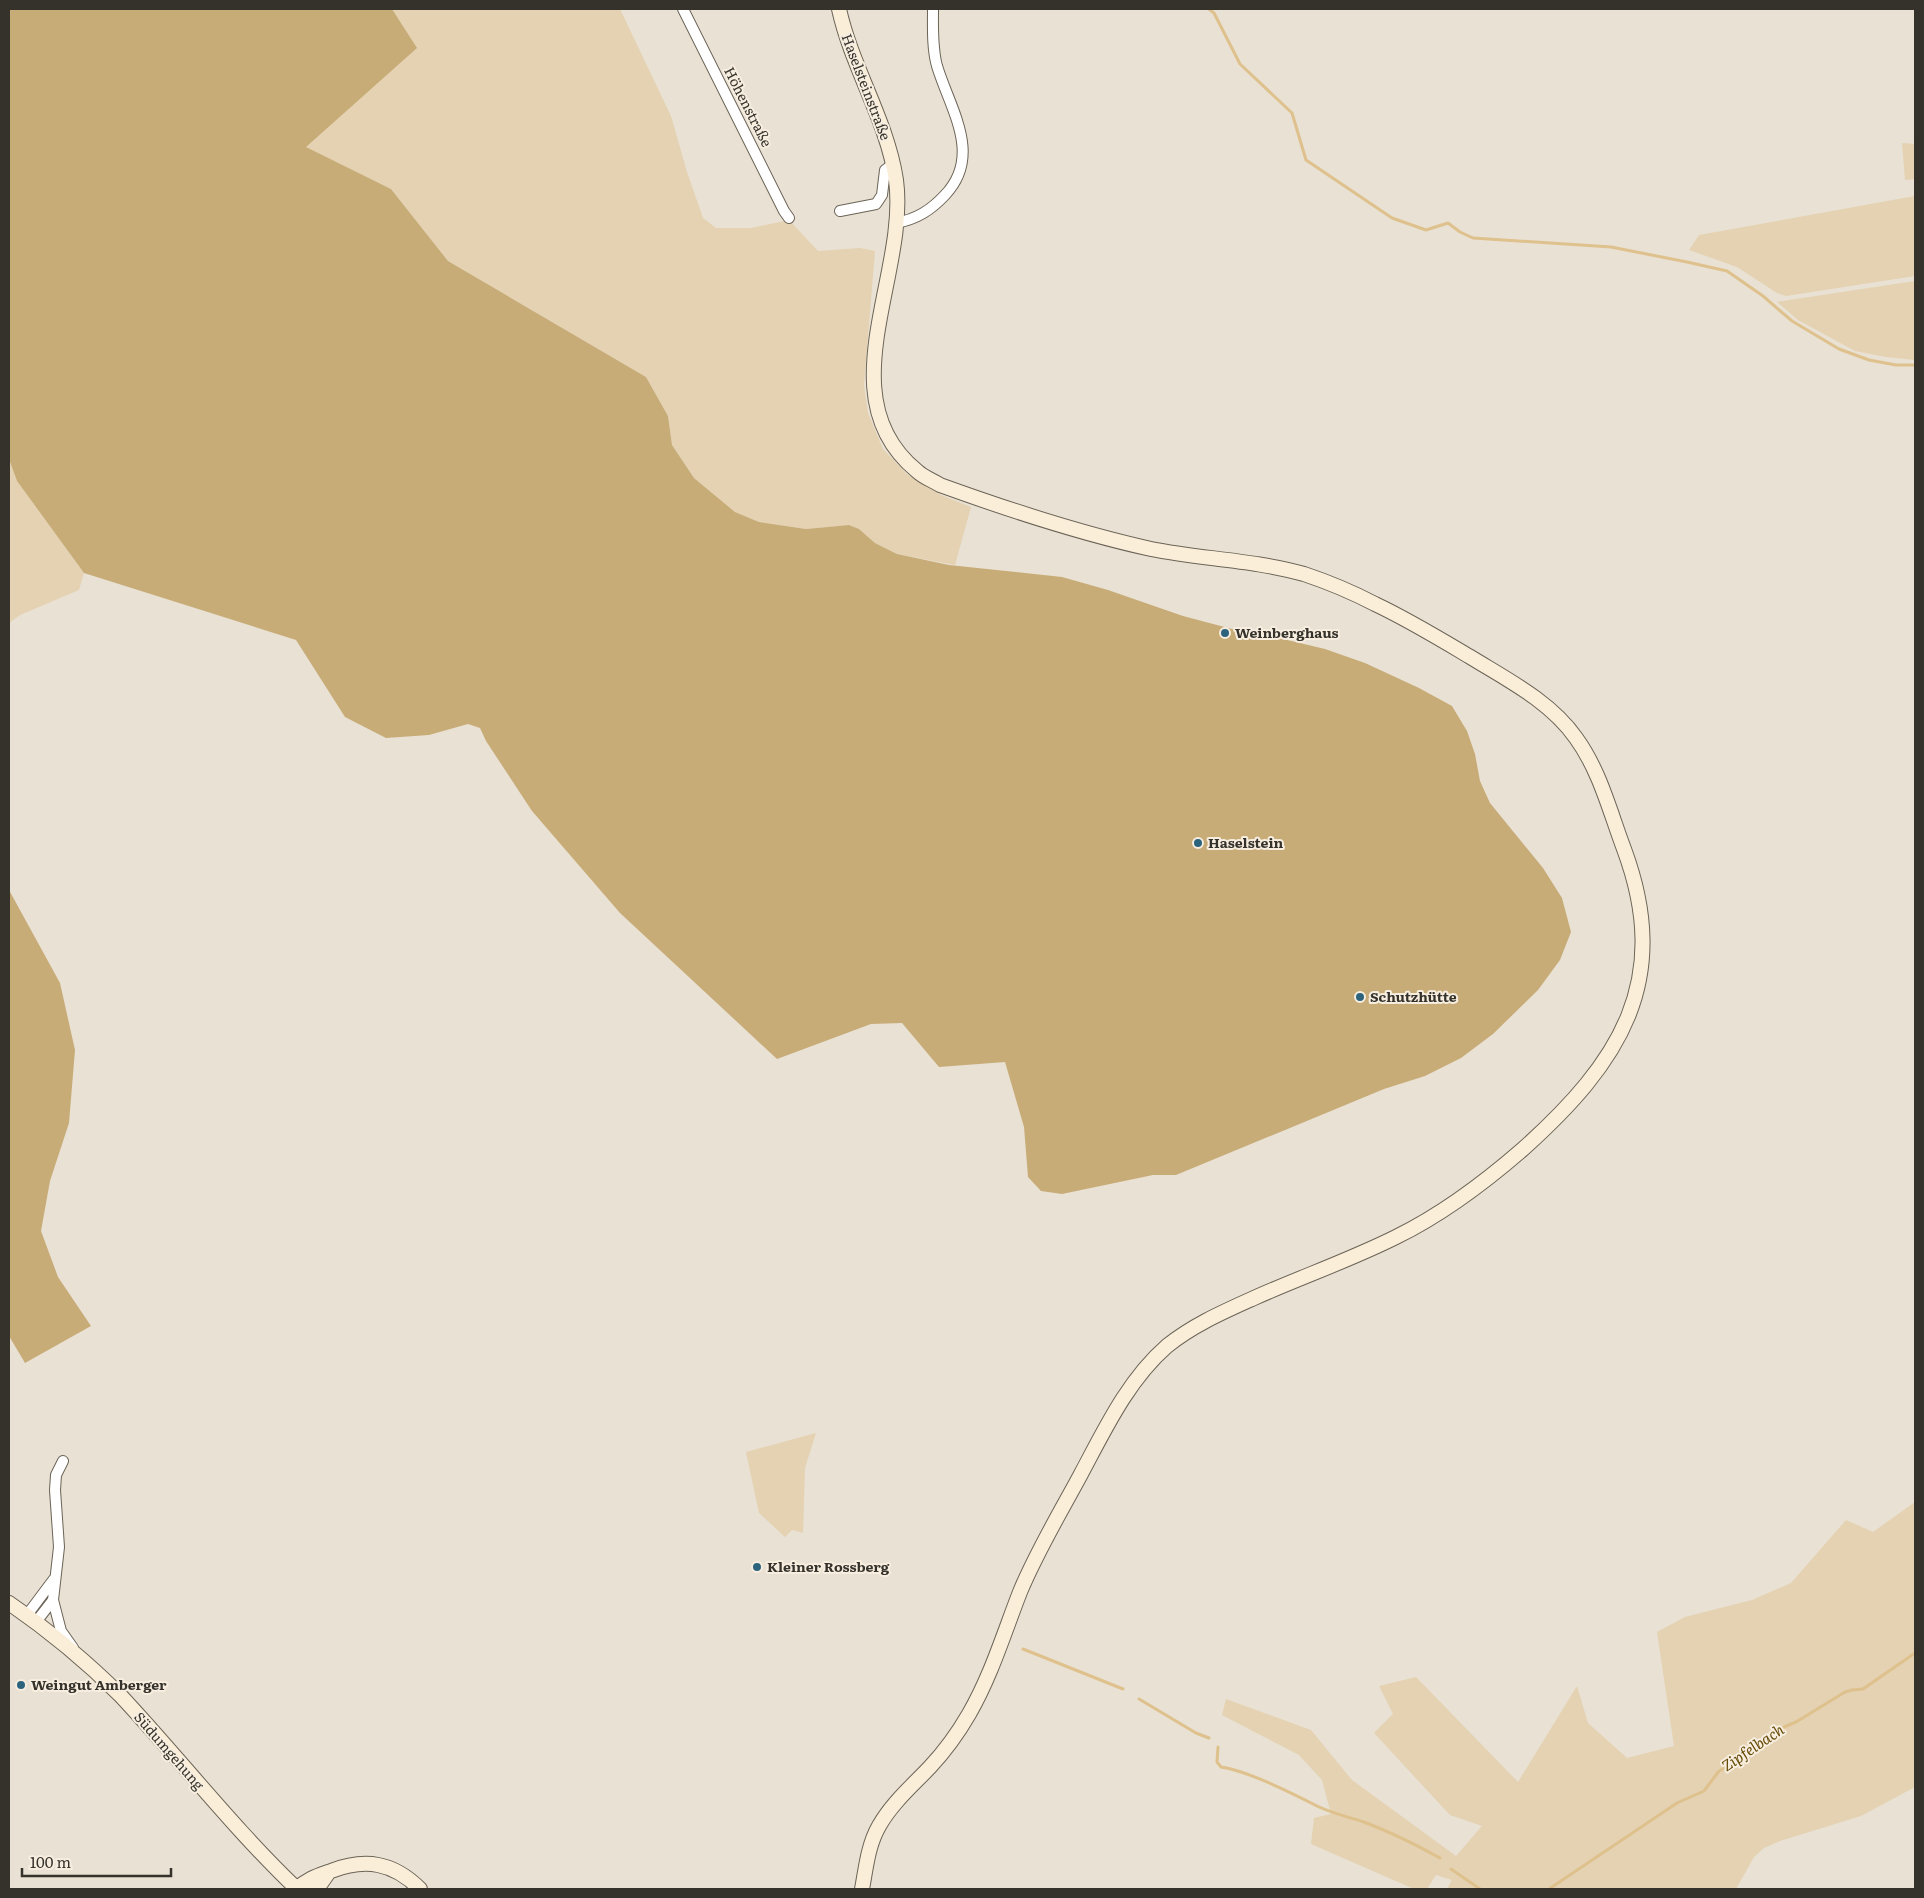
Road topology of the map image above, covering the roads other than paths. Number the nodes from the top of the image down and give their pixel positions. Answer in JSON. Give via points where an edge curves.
{"nodes":[{"id":1,"x":683,"y":9,"type":"edge"},
{"id":2,"x":839,"y":9,"type":"edge"},
{"id":3,"x":933,"y":9,"type":"edge"},
{"id":4,"x":893,"y":164,"type":"junction"},
{"id":5,"x":840,"y":211,"type":"dead end"},
{"id":6,"x":789,"y":218,"type":"dead end"},
{"id":7,"x":896,"y":223,"type":"junction"},
{"id":8,"x":63,"y":1460,"type":"dead end"},
{"id":9,"x":57,"y":1574,"type":"junction"},
{"id":10,"x":53,"y":1600,"type":"junction"},
{"id":11,"x":9,"y":1603,"type":"edge"},
{"id":12,"x":31,"y":1619,"type":"junction"},
{"id":13,"x":79,"y":1657,"type":"junction"},
{"id":14,"x":329,"y":1872,"type":"junction"},
{"id":15,"x":320,"y":1888,"type":"edge"},
{"id":16,"x":297,"y":1889,"type":"edge"},
{"id":17,"x":420,"y":1889,"type":"edge"},
{"id":18,"x":862,"y":1889,"type":"edge"}],
"edges":[{"from":1,"to":6,"type":"street","name":"Höhenstraße"},
{"from":2,"to":4,"type":"street","name":"Haselsteinstraße"},
{"from":3,"to":7,"type":"street","via":[[937,65],[963,142],[964,155],[956,181],[938,203],[918,217]]},
{"from":4,"to":5,"type":"street","via":[[885,170],[882,195],[876,204]]},
{"from":4,"to":7,"type":"street","name":"Haselsteinstraße","via":[[897,192]]},
{"from":7,"to":18,"type":"street","name":"Haselsteinstraße","via":[[874,364],[874,398],[888,439],[917,472],[940,485],[1100,537],[1157,550],[1302,574],[1347,590],[1396,614],[1526,691],[1558,716],[1576,736],[1590,760],[1637,887],[1643,955],[1632,1007],[1597,1073],[1558,1117],[1482,1183],[1431,1218],[1394,1238],[1205,1320],[1168,1346],[1148,1366],[1118,1407],[1036,1556],[985,1683],[970,1712],[936,1760],[881,1822],[872,1840]]},
{"from":8,"to":9,"type":"street","via":[[56,1475],[55,1490],[59,1547]]},
{"from":9,"to":10,"type":"street"},
{"from":9,"to":12,"type":"street"},
{"from":10,"to":12,"type":"street"},
{"from":10,"to":13,"type":"street","via":[[61,1631]]},
{"from":11,"to":12,"type":"street","name":"Südumgehung"},
{"from":12,"to":13,"type":"street","name":"Südumgehung"},
{"from":13,"to":16,"type":"street","name":"Südumgehung","via":[[119,1695],[242,1834]]},
{"from":14,"to":15,"type":"street"},
{"from":14,"to":16,"type":"street","via":[[317,1875]]},
{"from":14,"to":17,"type":"street","via":[[358,1862],[377,1865],[396,1870]]}]}
